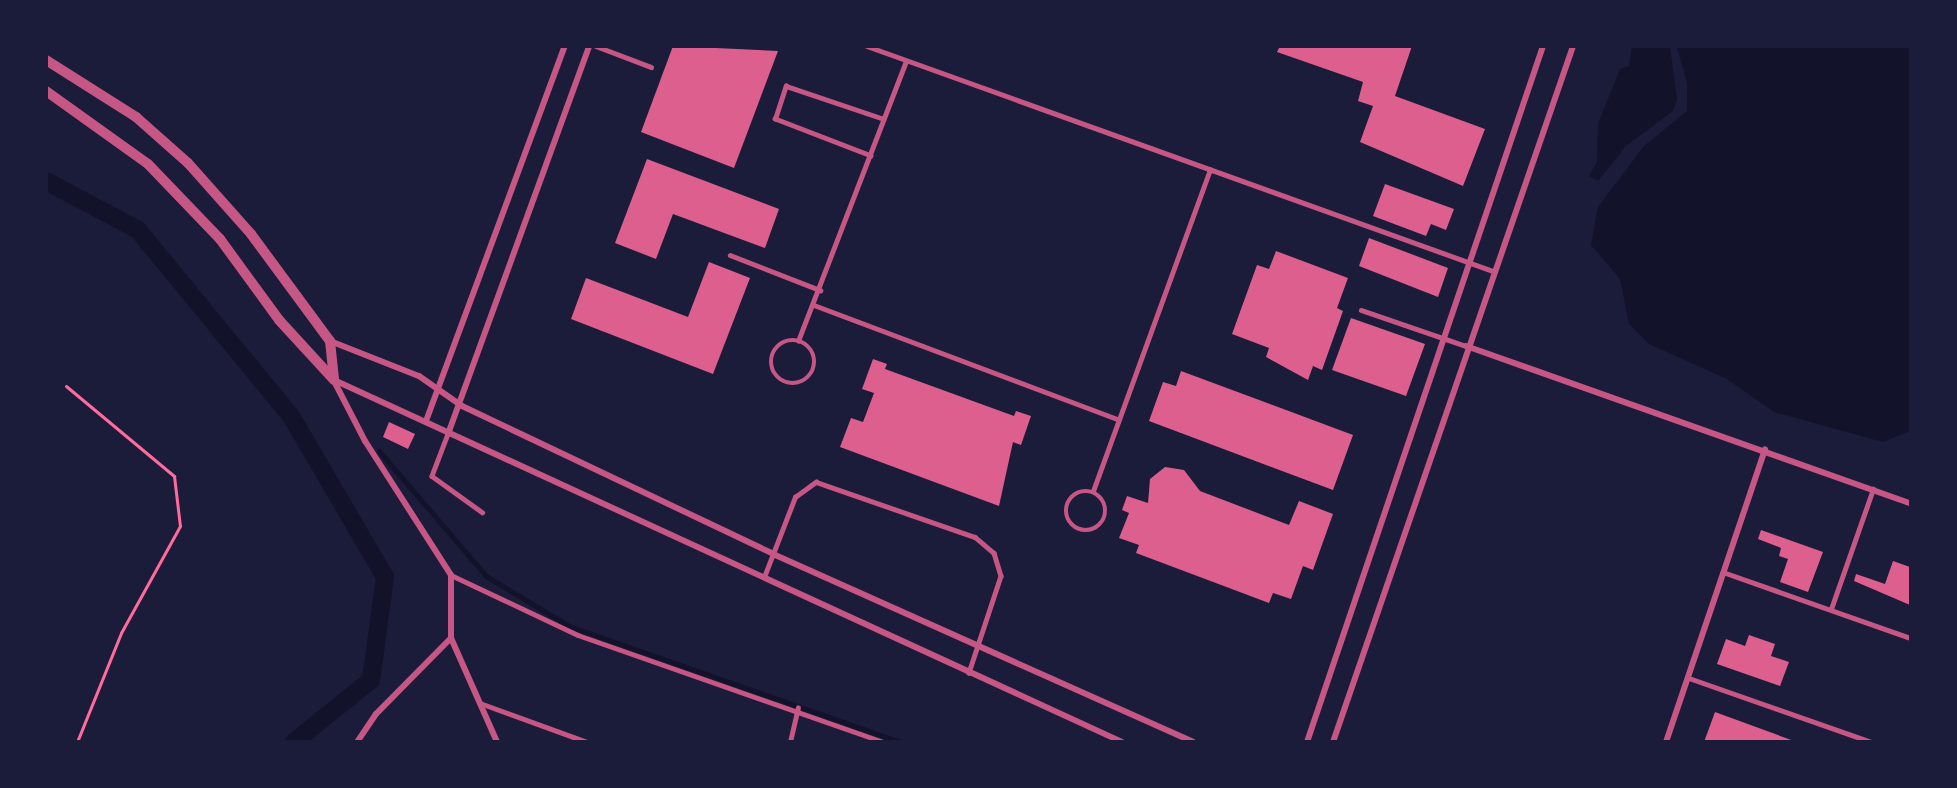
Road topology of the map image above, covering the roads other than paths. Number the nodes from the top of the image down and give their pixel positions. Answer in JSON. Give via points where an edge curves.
{"nodes":[{"id":1,"x":565,"y":46,"type":"edge"},
{"id":2,"x":589,"y":46,"type":"edge"},
{"id":3,"x":596,"y":46,"type":"edge"},
{"id":4,"x":867,"y":46,"type":"edge"},
{"id":5,"x":1543,"y":46,"type":"edge"},
{"id":6,"x":1574,"y":46,"type":"edge"},
{"id":7,"x":46,"y":60,"type":"edge"},
{"id":8,"x":906,"y":61,"type":"junction"},
{"id":9,"x":651,"y":67,"type":"dead end"},
{"id":10,"x":46,"y":91,"type":"edge"},
{"id":11,"x":884,"y":119,"type":"junction"},
{"id":12,"x":871,"y":156,"type":"junction"},
{"id":13,"x":1210,"y":170,"type":"junction"},
{"id":14,"x":730,"y":255,"type":"dead end"},
{"id":15,"x":1469,"y":262,"type":"junction"},
{"id":16,"x":1493,"y":271,"type":"junction"},
{"id":17,"x":820,"y":290,"type":"junction"},
{"id":18,"x":814,"y":305,"type":"junction"},
{"id":19,"x":1361,"y":310,"type":"dead end"},
{"id":20,"x":1443,"y":338,"type":"junction"},
{"id":21,"x":330,"y":341,"type":"junction"},
{"id":22,"x":798,"y":341,"type":"junction"},
{"id":23,"x":1466,"y":346,"type":"junction"},
{"id":24,"x":334,"y":380,"type":"junction"},
{"id":25,"x":437,"y":391,"type":"junction"},
{"id":26,"x":462,"y":406,"type":"junction"},
{"id":27,"x":1118,"y":419,"type":"junction"},
{"id":28,"x":426,"y":422,"type":"junction"},
{"id":29,"x":448,"y":434,"type":"junction"},
{"id":30,"x":1765,"y":449,"type":"junction"},
{"id":31,"x":1873,"y":489,"type":"junction"},
{"id":32,"x":1093,"y":491,"type":"junction"},
{"id":33,"x":1911,"y":503,"type":"edge"},
{"id":34,"x":482,"y":512,"type":"dead end"},
{"id":35,"x":773,"y":555,"type":"junction"},
{"id":36,"x":1723,"y":572,"type":"junction"},
{"id":37,"x":451,"y":575,"type":"junction"},
{"id":38,"x":764,"y":577,"type":"junction"},
{"id":39,"x":1831,"y":609,"type":"junction"},
{"id":40,"x":451,"y":638,"type":"junction"},
{"id":41,"x":1911,"y":638,"type":"edge"},
{"id":42,"x":978,"y":647,"type":"junction"},
{"id":43,"x":969,"y":673,"type":"junction"},
{"id":44,"x":1689,"y":678,"type":"junction"},
{"id":45,"x":480,"y":703,"type":"junction"},
{"id":46,"x":798,"y":708,"type":"junction"},
{"id":47,"x":357,"y":741,"type":"edge"},
{"id":48,"x":497,"y":741,"type":"edge"},
{"id":49,"x":587,"y":741,"type":"edge"},
{"id":50,"x":790,"y":741,"type":"edge"},
{"id":51,"x":884,"y":741,"type":"edge"},
{"id":52,"x":1122,"y":741,"type":"edge"},
{"id":53,"x":1193,"y":741,"type":"edge"},
{"id":54,"x":1307,"y":741,"type":"edge"},
{"id":55,"x":1334,"y":741,"type":"edge"},
{"id":56,"x":1666,"y":741,"type":"edge"},
{"id":57,"x":1872,"y":741,"type":"edge"}],
"edges":[{"from":1,"to":25,"type":"street"},
{"from":2,"to":26,"type":"street"},
{"from":3,"to":9,"type":"lane"},
{"from":4,"to":8,"type":"lane"},
{"from":5,"to":15,"type":"street"},
{"from":6,"to":16,"type":"street"},
{"from":7,"to":21,"type":"street","via":[[136,117],[188,163],[251,234]]},
{"from":8,"to":11,"type":"lane"},
{"from":8,"to":13,"type":"lane"},
{"from":10,"to":24,"type":"street","via":[[148,164],[220,239],[279,320]]},
{"from":11,"to":12,"type":"lane"},
{"from":11,"to":12,"type":"lane","via":[[786,86],[775,119]]},
{"from":12,"to":17,"type":"lane"},
{"from":13,"to":15,"type":"lane"},
{"from":13,"to":27,"type":"lane"},
{"from":14,"to":17,"type":"lane"},
{"from":15,"to":16,"type":"lane"},
{"from":15,"to":20,"type":"street"},
{"from":16,"to":23,"type":"street"},
{"from":17,"to":18,"type":"lane"},
{"from":18,"to":22,"type":"lane"},
{"from":18,"to":27,"type":"lane"},
{"from":19,"to":20,"type":"lane"},
{"from":20,"to":23,"type":"lane"},
{"from":20,"to":54,"type":"street"},
{"from":21,"to":24,"type":"street"},
{"from":21,"to":25,"type":"street","via":[[419,376]]},
{"from":22,"to":22,"type":"lane","via":[[785,340],[773,350],[770,366],[778,379],[792,385],[807,380],[815,366],[812,351]]},
{"from":23,"to":30,"type":"street"},
{"from":23,"to":55,"type":"street"},
{"from":24,"to":28,"type":"street"},
{"from":24,"to":37,"type":"street","via":[[365,441]]},
{"from":25,"to":26,"type":"street"},
{"from":25,"to":28,"type":"street"},
{"from":26,"to":29,"type":"street"},
{"from":26,"to":35,"type":"street"},
{"from":27,"to":32,"type":"lane"},
{"from":28,"to":29,"type":"street"},
{"from":29,"to":34,"type":"lane","via":[[432,476]]},
{"from":29,"to":38,"type":"street"},
{"from":30,"to":31,"type":"street"},
{"from":30,"to":36,"type":"street"},
{"from":31,"to":33,"type":"street"},
{"from":31,"to":39,"type":"lane"},
{"from":32,"to":32,"type":"lane","via":[[1080,490],[1068,499],[1065,513],[1072,526],[1085,532],[1099,528],[1107,516],[1105,501]]},
{"from":35,"to":38,"type":"lane"},
{"from":35,"to":42,"type":"street"},
{"from":35,"to":42,"type":"lane","via":[[795,497],[816,482],[975,537],[994,553],[1002,576]]},
{"from":36,"to":39,"type":"lane"},
{"from":36,"to":44,"type":"street"},
{"from":37,"to":40,"type":"street"},
{"from":37,"to":46,"type":"lane","via":[[578,635]]},
{"from":38,"to":43,"type":"street"},
{"from":39,"to":41,"type":"lane"},
{"from":40,"to":45,"type":"street"},
{"from":40,"to":47,"type":"street","via":[[376,714]]},
{"from":42,"to":43,"type":"lane"},
{"from":42,"to":53,"type":"street"},
{"from":43,"to":52,"type":"street"},
{"from":44,"to":56,"type":"street"},
{"from":44,"to":57,"type":"lane"},
{"from":45,"to":48,"type":"street"},
{"from":45,"to":49,"type":"lane"},
{"from":46,"to":50,"type":"lane"},
{"from":46,"to":51,"type":"lane"}]}
